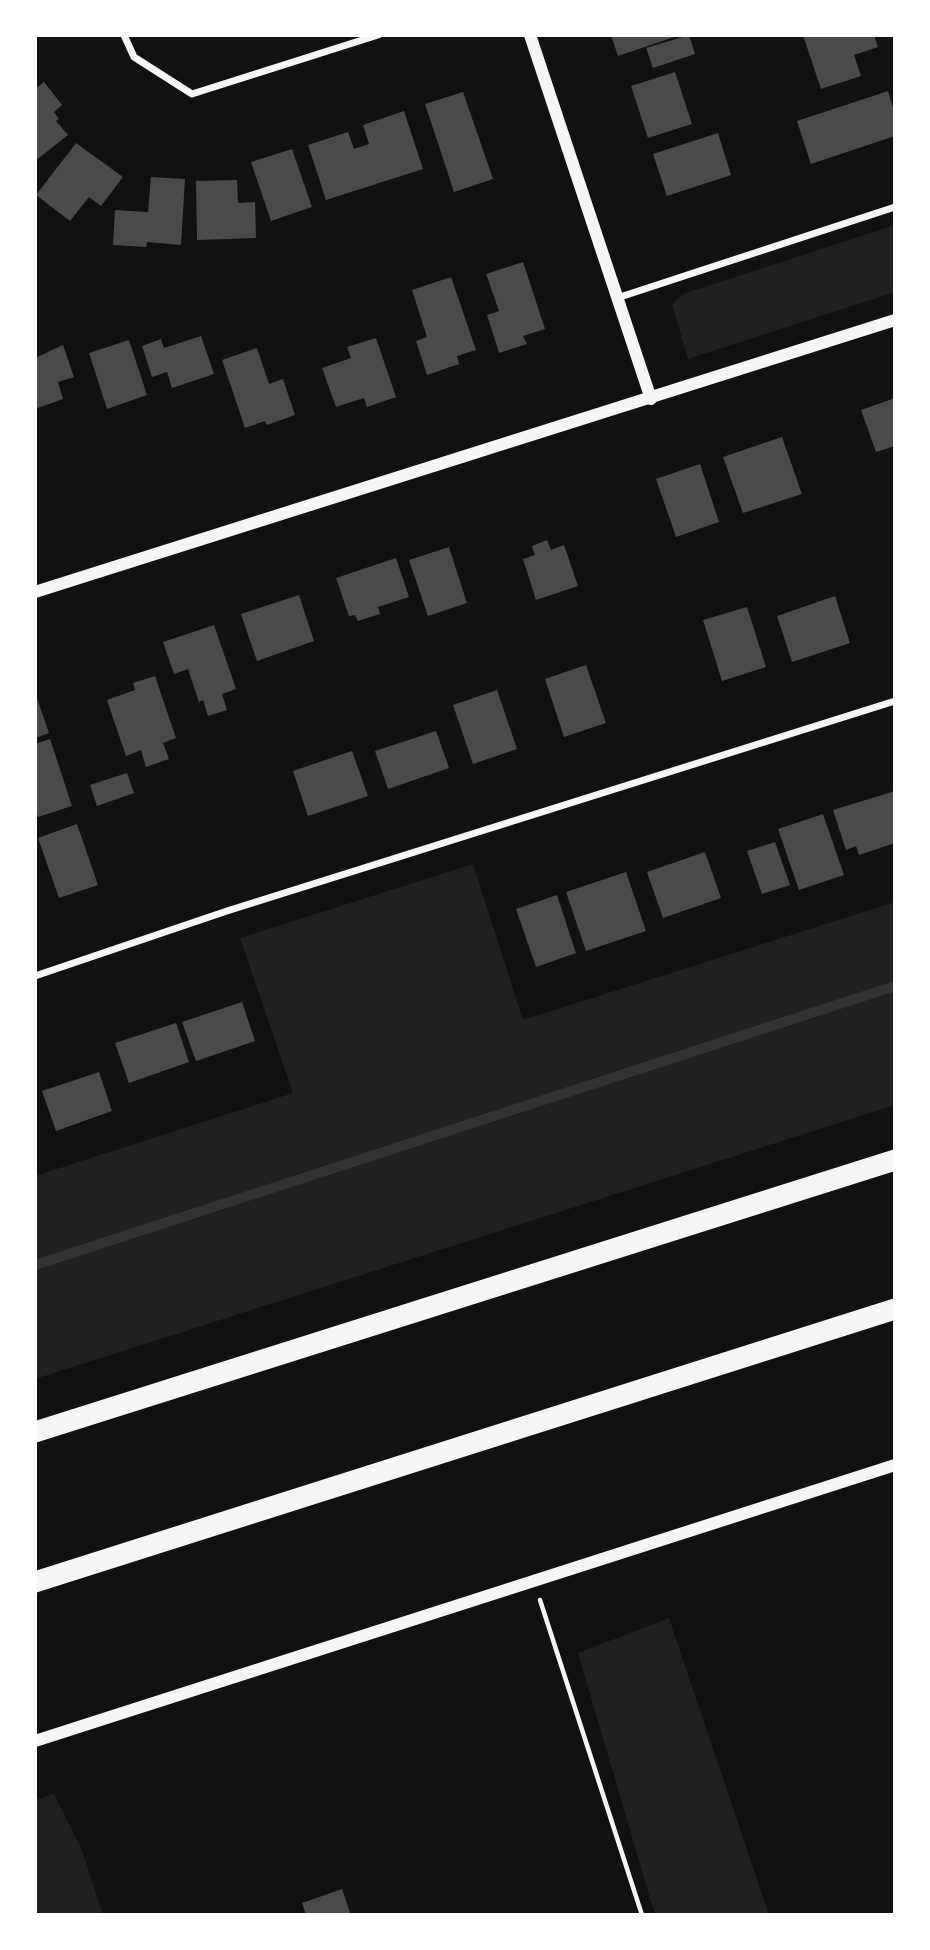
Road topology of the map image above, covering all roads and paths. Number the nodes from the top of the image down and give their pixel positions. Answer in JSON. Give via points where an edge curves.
{"nodes":[{"id":1,"x":124,"y":35,"type":"edge"},
{"id":2,"x":378,"y":35,"type":"edge"},
{"id":3,"x":530,"y":35,"type":"edge"},
{"id":4,"x":895,"y":207,"type":"edge"},
{"id":5,"x":617,"y":298,"type":"junction"},
{"id":6,"x":895,"y":320,"type":"edge"},
{"id":7,"x":651,"y":399,"type":"junction"},
{"id":8,"x":35,"y":592,"type":"edge"},
{"id":9,"x":895,"y":701,"type":"edge"},
{"id":10,"x":35,"y":976,"type":"edge"},
{"id":11,"x":895,"y":1160,"type":"edge"},
{"id":12,"x":895,"y":1309,"type":"edge"},
{"id":13,"x":35,"y":1432,"type":"edge"},
{"id":14,"x":895,"y":1465,"type":"edge"},
{"id":15,"x":534,"y":1581,"type":"junction"},
{"id":16,"x":35,"y":1582,"type":"edge"},
{"id":17,"x":35,"y":1741,"type":"edge"},
{"id":18,"x":642,"y":1915,"type":"edge"}],
"edges":[{"from":1,"to":2,"type":"street","via":[[134,57],[192,94]]},
{"from":3,"to":5,"type":"street"},
{"from":4,"to":5,"type":"street"},
{"from":5,"to":7,"type":"street"},
{"from":6,"to":7,"type":"street"},
{"from":7,"to":8,"type":"street"},
{"from":9,"to":10,"type":"street"},
{"from":11,"to":13,"type":"highway"},
{"from":12,"to":16,"type":"highway"},
{"from":14,"to":15,"type":"street"},
{"from":15,"to":17,"type":"street"},
{"from":15,"to":18,"type":"path"}]}
